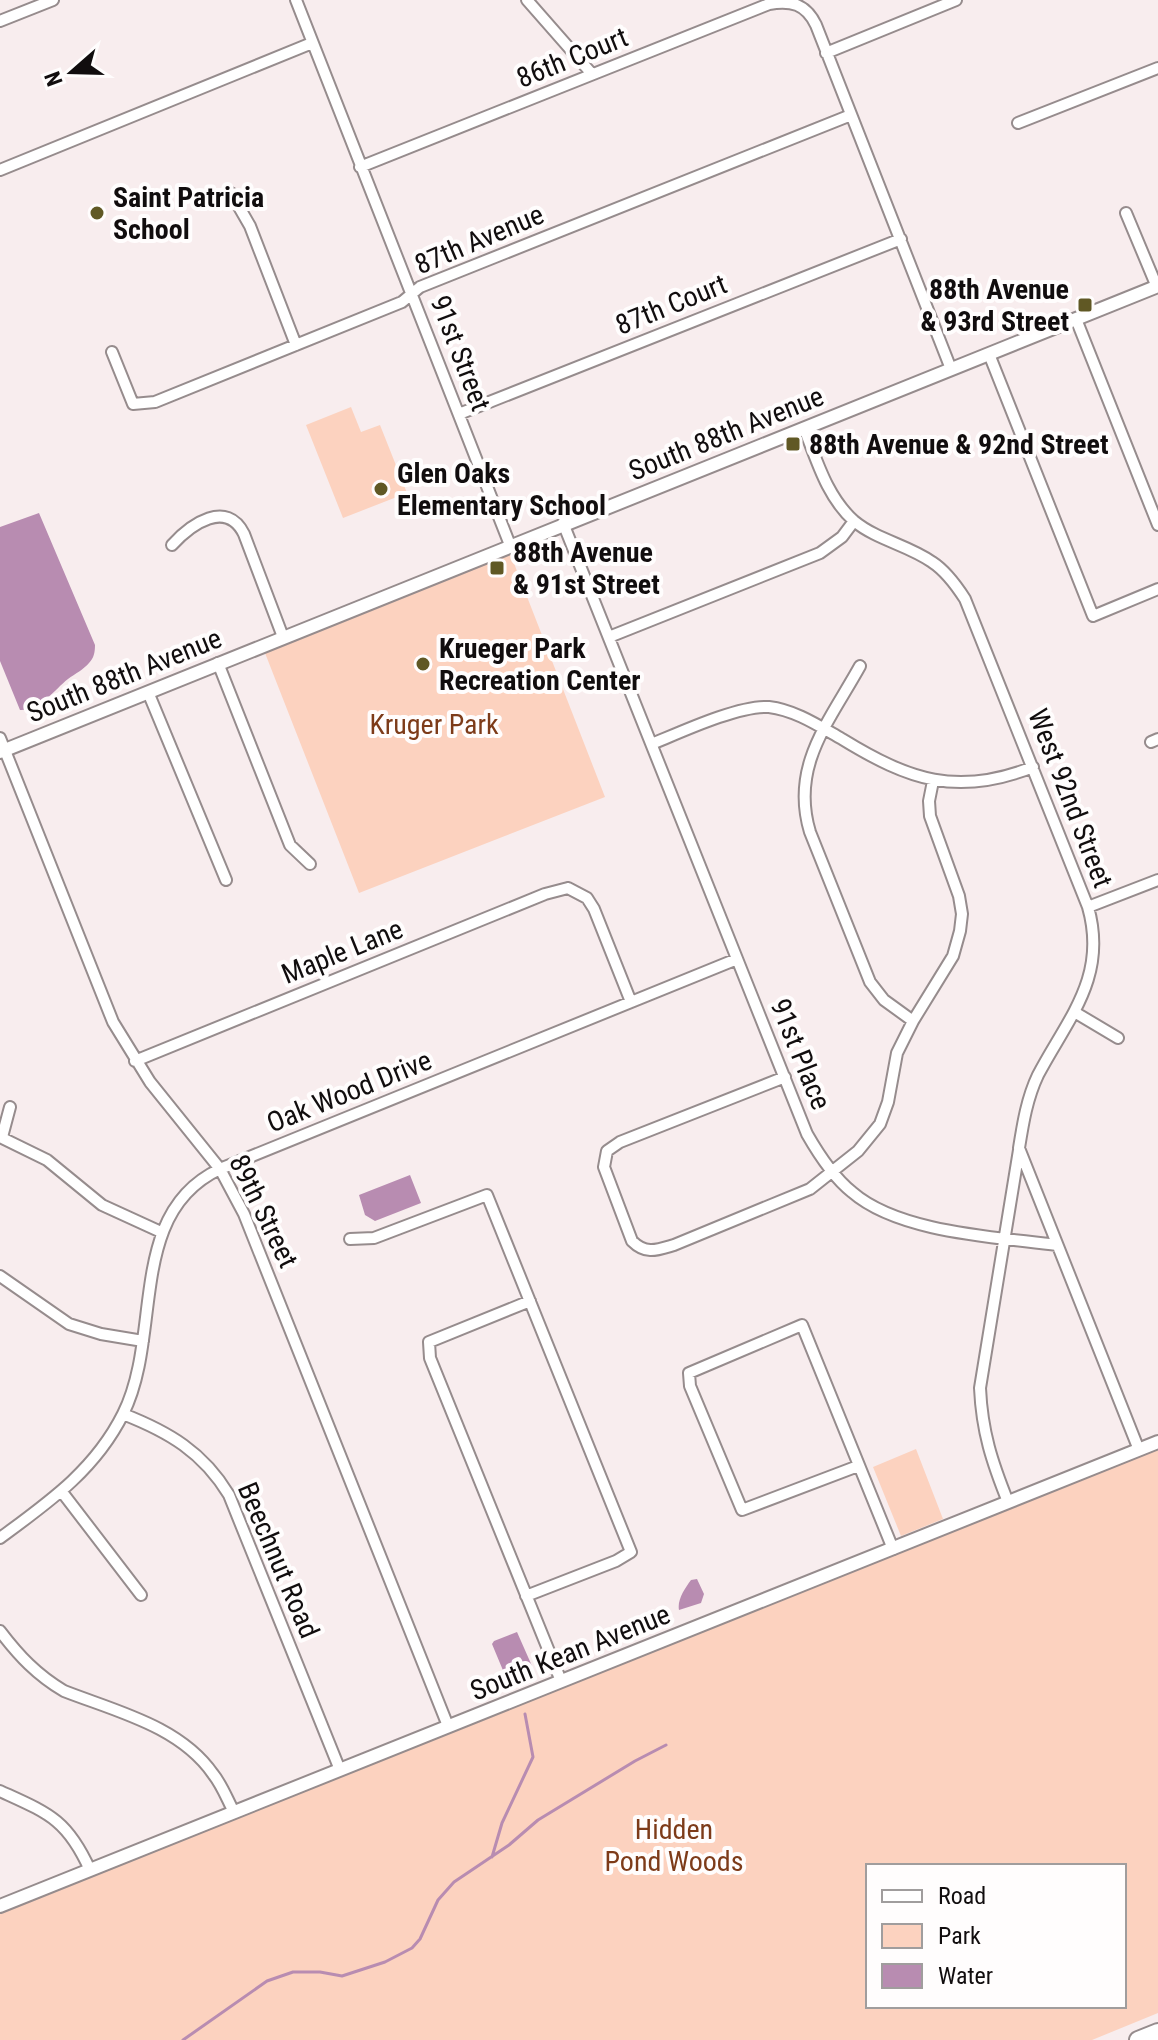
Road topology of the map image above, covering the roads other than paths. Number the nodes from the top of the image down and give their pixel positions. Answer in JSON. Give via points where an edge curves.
{"nodes":[{"id":1,"x":53,"y":0,"type":"edge"},
{"id":2,"x":296,"y":0,"type":"edge"},
{"id":3,"x":527,"y":0,"type":"edge"},
{"id":4,"x":956,"y":0,"type":"edge"},
{"id":5,"x":0,"y":21,"type":"edge"},
{"id":6,"x":312,"y":43,"type":"junction"},
{"id":7,"x":826,"y":53,"type":"junction"},
{"id":8,"x":1158,"y":68,"type":"edge"},
{"id":9,"x":592,"y":74,"type":"junction"},
{"id":10,"x":851,"y":115,"type":"junction"},
{"id":11,"x":1018,"y":123,"type":"dead end"},
{"id":12,"x":360,"y":167,"type":"junction"},
{"id":13,"x":0,"y":170,"type":"edge"},
{"id":14,"x":231,"y":193,"type":"dead end"},
{"id":15,"x":1126,"y":213,"type":"dead end"},
{"id":16,"x":901,"y":239,"type":"junction"},
{"id":17,"x":1157,"y":286,"type":"edge"},
{"id":18,"x":412,"y":293,"type":"junction"},
{"id":19,"x":1076,"y":319,"type":"junction"},
{"id":20,"x":296,"y":345,"type":"junction"},
{"id":21,"x":112,"y":352,"type":"dead end"},
{"id":22,"x":989,"y":354,"type":"junction"},
{"id":23,"x":951,"y":369,"type":"junction"},
{"id":24,"x":459,"y":414,"type":"junction"},
{"id":25,"x":804,"y":428,"type":"junction"},
{"id":26,"x":854,"y":521,"type":"junction"},
{"id":27,"x":563,"y":523,"type":"junction"},
{"id":28,"x":1158,"y":525,"type":"edge"},
{"id":29,"x":172,"y":545,"type":"dead end"},
{"id":30,"x":510,"y":545,"type":"junction"},
{"id":31,"x":1158,"y":589,"type":"edge"},
{"id":32,"x":283,"y":637,"type":"junction"},
{"id":33,"x":609,"y":637,"type":"junction"},
{"id":34,"x":218,"y":663,"type":"junction"},
{"id":35,"x":860,"y":666,"type":"dead end"},
{"id":36,"x":148,"y":692,"type":"junction"},
{"id":37,"x":826,"y":729,"type":"junction"},
{"id":38,"x":652,"y":744,"type":"junction"},
{"id":39,"x":1,"y":746,"type":"edge"},
{"id":40,"x":1033,"y":767,"type":"junction"},
{"id":41,"x":933,"y":781,"type":"junction"},
{"id":42,"x":310,"y":864,"type":"dead end"},
{"id":43,"x":226,"y":880,"type":"dead end"},
{"id":44,"x":1158,"y":880,"type":"edge"},
{"id":45,"x":1088,"y":907,"type":"junction"},
{"id":46,"x":737,"y":959,"type":"junction"},
{"id":47,"x":631,"y":1002,"type":"junction"},
{"id":48,"x":1076,"y":1013,"type":"junction"},
{"id":49,"x":913,"y":1021,"type":"junction"},
{"id":50,"x":1118,"y":1038,"type":"dead end"},
{"id":51,"x":135,"y":1061,"type":"junction"},
{"id":52,"x":785,"y":1077,"type":"junction"},
{"id":53,"x":10,"y":1107,"type":"dead end"},
{"id":54,"x":1,"y":1137,"type":"edge"},
{"id":55,"x":1019,"y":1148,"type":"junction"},
{"id":56,"x":220,"y":1169,"type":"junction"},
{"id":57,"x":832,"y":1172,"type":"junction"},
{"id":58,"x":161,"y":1232,"type":"junction"},
{"id":59,"x":1003,"y":1238,"type":"junction"},
{"id":60,"x":350,"y":1239,"type":"dead end"},
{"id":61,"x":1057,"y":1245,"type":"junction"},
{"id":62,"x":0,"y":1276,"type":"edge"},
{"id":63,"x":530,"y":1301,"type":"junction"},
{"id":64,"x":143,"y":1341,"type":"junction"},
{"id":65,"x":123,"y":1414,"type":"junction"},
{"id":66,"x":1158,"y":1442,"type":"edge"},
{"id":67,"x":1139,"y":1450,"type":"junction"},
{"id":68,"x":858,"y":1466,"type":"junction"},
{"id":69,"x":62,"y":1492,"type":"junction"},
{"id":70,"x":1008,"y":1502,"type":"junction"},
{"id":71,"x":0,"y":1538,"type":"edge"},
{"id":72,"x":893,"y":1549,"type":"junction"},
{"id":73,"x":141,"y":1595,"type":"dead end"},
{"id":74,"x":526,"y":1596,"type":"junction"},
{"id":75,"x":0,"y":1631,"type":"edge"},
{"id":76,"x":561,"y":1681,"type":"junction"},
{"id":77,"x":448,"y":1726,"type":"junction"},
{"id":78,"x":340,"y":1770,"type":"junction"},
{"id":79,"x":0,"y":1791,"type":"edge"},
{"id":80,"x":234,"y":1812,"type":"junction"},
{"id":81,"x":90,"y":1870,"type":"junction"},
{"id":82,"x":0,"y":1906,"type":"edge"},
{"id":83,"x":1158,"y":2032,"type":"edge"},
{"id":84,"x":1138,"y":2040,"type":"edge"}],
"edges":[{"from":1,"to":5,"type":"street"},
{"from":2,"to":6,"type":"street","name":"91st Street"},
{"from":3,"to":9,"type":"street"},
{"from":4,"to":7,"type":"street"},
{"from":6,"to":12,"type":"street","name":"91st Street"},
{"from":6,"to":13,"type":"street"},
{"from":7,"to":9,"type":"street","name":"86th Court","via":[[806,10],[779,2]]},
{"from":7,"to":10,"type":"street","name":"86th Court"},
{"from":8,"to":11,"type":"street"},
{"from":9,"to":12,"type":"street","name":"86th Court"},
{"from":10,"to":16,"type":"street","name":"86th Court"},
{"from":10,"to":18,"type":"street","name":"87th Avenue"},
{"from":12,"to":18,"type":"street","name":"91st Street"},
{"from":14,"to":20,"type":"street","via":[[250,226]]},
{"from":15,"to":17,"type":"street"},
{"from":16,"to":23,"type":"street","name":"86th Court"},
{"from":16,"to":24,"type":"street","name":"87th Court"},
{"from":17,"to":19,"type":"street","name":"South 88th Avenue"},
{"from":18,"to":20,"type":"street","name":"87th Avenue","via":[[402,302]]},
{"from":18,"to":24,"type":"street","name":"91st Street"},
{"from":19,"to":22,"type":"street","name":"South 88th Avenue"},
{"from":19,"to":28,"type":"street"},
{"from":20,"to":21,"type":"street","name":"87th Avenue","via":[[155,402],[133,404]]},
{"from":22,"to":23,"type":"street","name":"South 88th Avenue"},
{"from":22,"to":31,"type":"street","via":[[1093,616]]},
{"from":23,"to":25,"type":"street","name":"South 88th Avenue"},
{"from":24,"to":30,"type":"street","name":"91st Street"},
{"from":25,"to":26,"type":"street","name":"West 92nd Street","via":[[831,494]]},
{"from":25,"to":27,"type":"street","name":"South 88th Avenue"},
{"from":26,"to":33,"type":"street","via":[[820,553]]},
{"from":26,"to":40,"type":"street","name":"West 92nd Street","via":[[932,561],[959,589]]},
{"from":27,"to":30,"type":"street","name":"South 88th Avenue"},
{"from":27,"to":33,"type":"street","name":"91st Place"},
{"from":29,"to":32,"type":"street","via":[[185,530],[217,517],[235,519]]},
{"from":30,"to":32,"type":"street","name":"South 88th Avenue"},
{"from":32,"to":34,"type":"street","name":"South 88th Avenue"},
{"from":33,"to":38,"type":"street","name":"91st Place"},
{"from":34,"to":36,"type":"street","name":"South 88th Avenue"},
{"from":34,"to":42,"type":"street","via":[[290,845]]},
{"from":35,"to":37,"type":"street"},
{"from":36,"to":39,"type":"street","name":"South 88th Avenue"},
{"from":36,"to":43,"type":"street"},
{"from":37,"to":38,"type":"street","via":[[794,713],[756,707]]},
{"from":37,"to":41,"type":"street","via":[[872,757]]},
{"from":37,"to":49,"type":"street","via":[[805,773],[807,821],[870,982],[891,1007]]},
{"from":38,"to":46,"type":"street","name":"91st Place"},
{"from":39,"to":51,"type":"street","name":"89th Street","via":[[104,1002]]},
{"from":40,"to":41,"type":"street","via":[[983,783]]},
{"from":40,"to":45,"type":"street","name":"West 92nd Street"},
{"from":41,"to":49,"type":"street","via":[[930,816],[962,914],[953,956]]},
{"from":44,"to":45,"type":"street"},
{"from":45,"to":48,"type":"street","name":"West 92nd Street","via":[[1093,956]]},
{"from":46,"to":47,"type":"street","name":"Oak Wood Drive"},
{"from":46,"to":52,"type":"street","name":"91st Place"},
{"from":47,"to":51,"type":"street","name":"Maple Lane","via":[[594,909],[570,883]]},
{"from":47,"to":56,"type":"street","name":"Oak Wood Drive"},
{"from":48,"to":50,"type":"street"},
{"from":48,"to":55,"type":"street","name":"West 92nd Street","via":[[1038,1075]]},
{"from":49,"to":57,"type":"street","via":[[897,1053],[880,1124]]},
{"from":51,"to":56,"type":"street","name":"89th Street"},
{"from":52,"to":57,"type":"street","name":"91st Place","via":[[807,1134]]},
{"from":52,"to":57,"type":"street","via":[[607,1151],[604,1167],[632,1241],[651,1252],[674,1245],[797,1195]]},
{"from":53,"to":54,"type":"street"},
{"from":54,"to":58,"type":"street","via":[[47,1160],[102,1205]]},
{"from":55,"to":59,"type":"street","name":"West 92nd Street"},
{"from":55,"to":61,"type":"street"},
{"from":56,"to":58,"type":"street","name":"Oak Wood Drive","via":[[183,1194]]},
{"from":56,"to":77,"type":"street","name":"89th Street","via":[[249,1225]]},
{"from":57,"to":59,"type":"street","name":"91st Place","via":[[866,1202],[912,1223]]},
{"from":58,"to":64,"type":"street","name":"Oak Wood Drive"},
{"from":59,"to":61,"type":"street"},
{"from":59,"to":70,"type":"street","via":[[980,1388],[986,1445]]},
{"from":60,"to":63,"type":"street","via":[[374,1238],[487,1195]]},
{"from":61,"to":67,"type":"street"},
{"from":62,"to":64,"type":"street","via":[[69,1324]]},
{"from":63,"to":74,"type":"street","via":[[429,1342],[433,1367]]},
{"from":63,"to":74,"type":"street","via":[[631,1552]]},
{"from":64,"to":65,"type":"street","name":"Oak Wood Drive"},
{"from":65,"to":69,"type":"street","name":"Oak Wood Drive","via":[[97,1457]]},
{"from":65,"to":78,"type":"street","name":"Beechnut Road","via":[[185,1444],[221,1482]]},
{"from":66,"to":67,"type":"street","name":"South Kean Avenue"},
{"from":67,"to":70,"type":"street","name":"South Kean Avenue"},
{"from":68,"to":68,"type":"street","via":[[802,1325],[689,1373],[742,1510]]},
{"from":68,"to":72,"type":"street"},
{"from":69,"to":71,"type":"street","name":"Oak Wood Drive"},
{"from":69,"to":73,"type":"street"},
{"from":70,"to":72,"type":"street","name":"South Kean Avenue"},
{"from":72,"to":76,"type":"street","name":"South Kean Avenue"},
{"from":74,"to":76,"type":"street"},
{"from":75,"to":80,"type":"street","via":[[25,1662],[64,1691],[161,1730],[190,1748],[215,1776]]},
{"from":76,"to":77,"type":"street","name":"South Kean Avenue"},
{"from":77,"to":78,"type":"street","name":"South Kean Avenue"},
{"from":78,"to":80,"type":"street","name":"South Kean Avenue"},
{"from":79,"to":81,"type":"street","via":[[63,1825]]},
{"from":80,"to":81,"type":"street","name":"South Kean Avenue"},
{"from":81,"to":82,"type":"street","name":"South Kean Avenue"},
{"from":83,"to":84,"type":"highway"}]}
